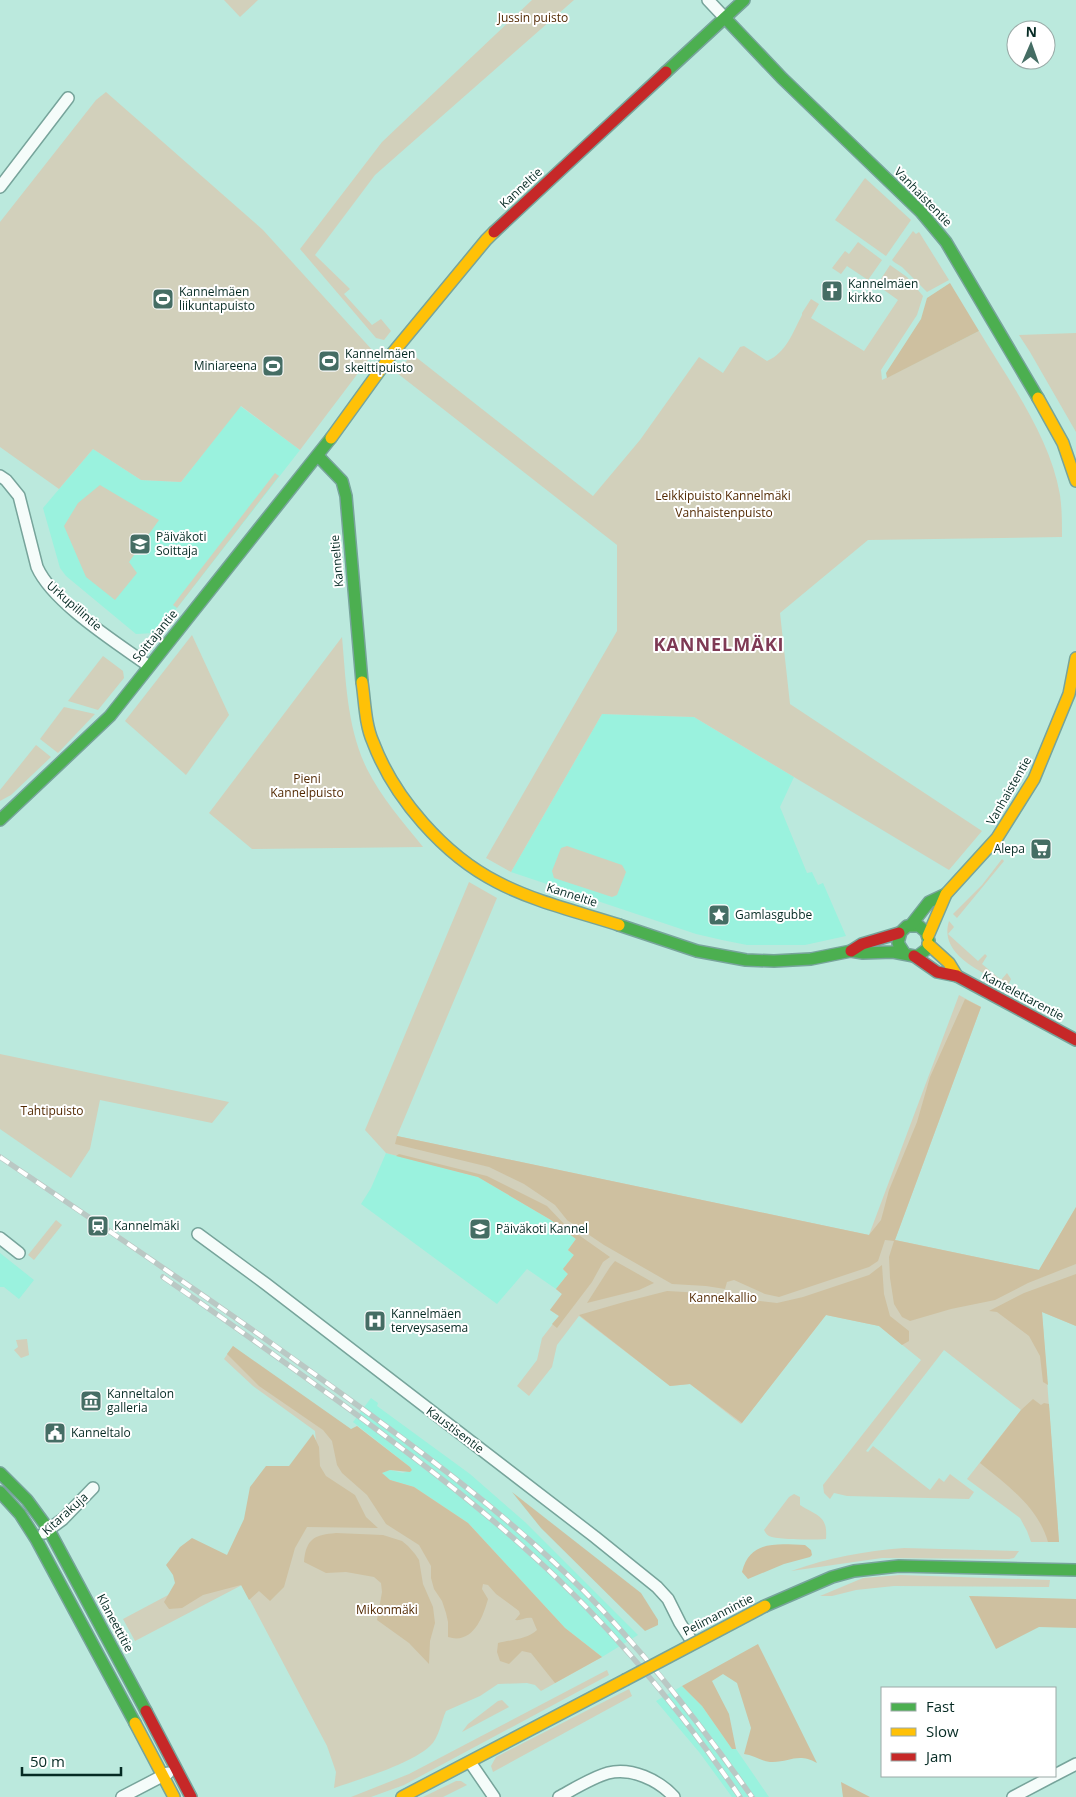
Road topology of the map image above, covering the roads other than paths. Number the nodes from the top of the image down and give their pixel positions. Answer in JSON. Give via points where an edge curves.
{"nodes":[{"id":1,"x":708,"y":0,"type":"edge"},
{"id":2,"x":744,"y":0,"type":"edge"},
{"id":3,"x":725,"y":18,"type":"junction"},
{"id":4,"x":68,"y":98,"type":"dead end"},
{"id":5,"x":0,"y":187,"type":"edge"},
{"id":6,"x":318,"y":456,"type":"junction"},
{"id":7,"x":0,"y":476,"type":"edge"},
{"id":8,"x":1076,"y":481,"type":"edge"},
{"id":9,"x":1076,"y":658,"type":"edge"},
{"id":10,"x":149,"y":666,"type":"junction"},
{"id":11,"x":0,"y":820,"type":"edge"},
{"id":12,"x":946,"y":894,"type":"junction"},
{"id":13,"x":910,"y":926,"type":"junction"},
{"id":14,"x":900,"y":934,"type":"junction"},
{"id":15,"x":928,"y":940,"type":"junction"},
{"id":16,"x":851,"y":951,"type":"junction"},
{"id":17,"x":910,"y":955,"type":"junction"},
{"id":18,"x":957,"y":976,"type":"junction"},
{"id":19,"x":1076,"y":1040,"type":"edge"},
{"id":20,"x":198,"y":1234,"type":"dead end"},
{"id":21,"x":0,"y":1238,"type":"edge"},
{"id":22,"x":19,"y":1253,"type":"dead end"},
{"id":23,"x":0,"y":1473,"type":"edge"},
{"id":24,"x":92,"y":1488,"type":"dead end"},
{"id":25,"x":0,"y":1492,"type":"edge"},
{"id":26,"x":49,"y":1530,"type":"junction"},
{"id":27,"x":36,"y":1539,"type":"junction"},
{"id":28,"x":1076,"y":1570,"type":"edge"},
{"id":29,"x":693,"y":1643,"type":"junction"},
{"id":30,"x":470,"y":1762,"type":"junction"},
{"id":31,"x":1076,"y":1764,"type":"edge"},
{"id":32,"x":176,"y":1768,"type":"junction"},
{"id":33,"x":1056,"y":1774,"type":"edge"},
{"id":34,"x":162,"y":1776,"type":"junction"},
{"id":35,"x":1050,"y":1777,"type":"edge"},
{"id":36,"x":122,"y":1797,"type":"edge"},
{"id":37,"x":174,"y":1797,"type":"edge"},
{"id":38,"x":191,"y":1797,"type":"edge"},
{"id":39,"x":402,"y":1797,"type":"edge"},
{"id":40,"x":494,"y":1797,"type":"edge"},
{"id":41,"x":558,"y":1797,"type":"edge"},
{"id":42,"x":674,"y":1797,"type":"edge"},
{"id":43,"x":1013,"y":1797,"type":"edge"}],
"edges":[{"from":1,"to":3,"type":"street","name":"Vanhaistentie"},
{"from":2,"to":3,"type":"street","name":"Kanneltie"},
{"from":3,"to":6,"type":"street","name":"Kanneltie","via":[[486,240],[392,355]]},
{"from":3,"to":8,"type":"street","name":"Vanhaistentie","via":[[782,78],[921,212],[946,242],[1055,426]]},
{"from":4,"to":5,"type":"street"},
{"from":6,"to":10,"type":"street","name":"Soittajantie"},
{"from":6,"to":16,"type":"street","name":"Kanneltie","via":[[342,480],[346,496],[359,657],[372,742],[412,810],[451,852],[496,882],[524,894],[697,951],[746,960],[774,961],[811,959]]},
{"from":7,"to":10,"type":"street","name":"Urkupillintie","via":[[19,496],[38,568],[52,591]]},
{"from":9,"to":12,"type":"street","name":"Vanhaistentie","via":[[1069,694],[1034,779],[997,838]]},
{"from":10,"to":11,"type":"street","name":"Soittajantie","via":[[110,716]]},
{"from":12,"to":13,"type":"street","name":"Vanhaistentie","via":[[929,902]]},
{"from":12,"to":15,"type":"street","name":"Vanhaistentie"},
{"from":13,"to":14,"type":"street"},
{"from":13,"to":15,"type":"street","via":[[919,926],[926,932]]},
{"from":14,"to":16,"type":"street","name":"Kanneltie","via":[[862,944]]},
{"from":14,"to":17,"type":"street","via":[[899,947]]},
{"from":15,"to":17,"type":"street","via":[[923,953]]},
{"from":15,"to":18,"type":"street","name":"Kantelettarentie"},
{"from":16,"to":17,"type":"street","name":"Kanneltie"},
{"from":17,"to":18,"type":"street","name":"Kantelettarentie","via":[[937,972]]},
{"from":18,"to":19,"type":"street","name":"Kantelettarentie"},
{"from":20,"to":29,"type":"street","name":"Kaustisentie","via":[[657,1587],[668,1599]]},
{"from":21,"to":22,"type":"street"},
{"from":23,"to":26,"type":"street","name":"Klaneettitie","via":[[17,1487]]},
{"from":24,"to":26,"type":"street","name":"Kitarakuja"},
{"from":25,"to":27,"type":"street"},
{"from":26,"to":27,"type":"street","name":"Kitarakuja"},
{"from":26,"to":32,"type":"street","name":"Klaneettitie"},
{"from":27,"to":34,"type":"street"},
{"from":28,"to":29,"type":"street","name":"Pelimannintie","bridge":true,"via":[[878,1568],[832,1577],[765,1606]]},
{"from":29,"to":30,"type":"street","name":"Pelimannintie","bridge":true},
{"from":30,"to":39,"type":"street","name":"Pelimannintie"},
{"from":30,"to":40,"type":"street"},
{"from":31,"to":33,"type":"street"},
{"from":32,"to":34,"type":"street"},
{"from":32,"to":38,"type":"street","name":"Klaneettitie"},
{"from":34,"to":36,"type":"street"},
{"from":34,"to":37,"type":"street"},
{"from":35,"to":43,"type":"street"},
{"from":41,"to":42,"type":"street","via":[[607,1773],[623,1772],[657,1783]]}]}
